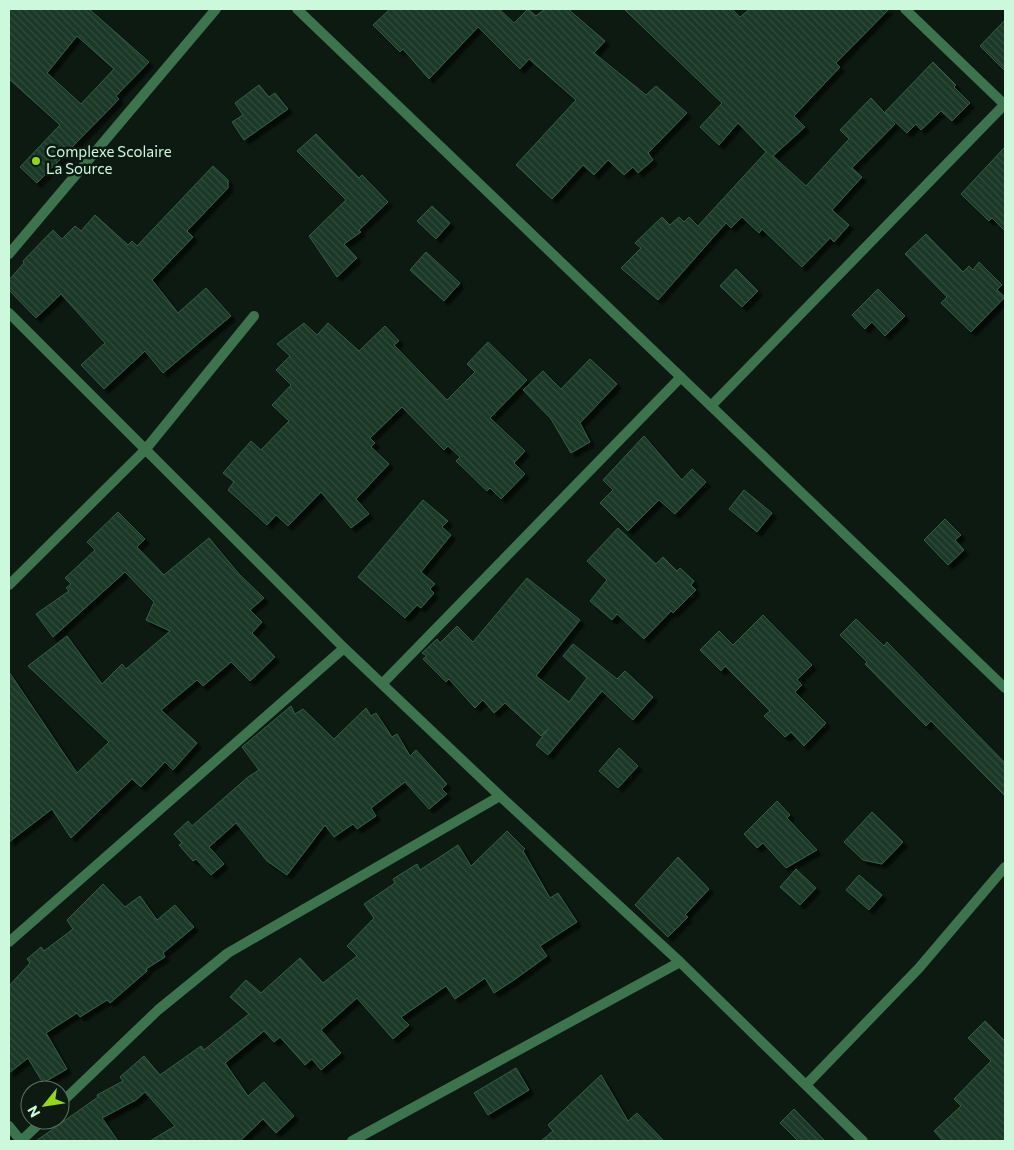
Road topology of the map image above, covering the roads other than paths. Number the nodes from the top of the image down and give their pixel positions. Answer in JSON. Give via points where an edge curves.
{"nodes":[{"id":1,"x":216,"y":9,"type":"edge"},
{"id":2,"x":297,"y":9,"type":"edge"},
{"id":3,"x":905,"y":9,"type":"edge"},
{"id":4,"x":1005,"y":104,"type":"edge"},
{"id":5,"x":9,"y":254,"type":"edge"},
{"id":6,"x":9,"y":313,"type":"edge"},
{"id":7,"x":254,"y":316,"type":"dead end"},
{"id":8,"x":681,"y":377,"type":"junction"},
{"id":9,"x":711,"y":406,"type":"junction"},
{"id":10,"x":146,"y":450,"type":"junction"},
{"id":11,"x":9,"y":585,"type":"edge"},
{"id":12,"x":344,"y":648,"type":"junction"},
{"id":13,"x":382,"y":684,"type":"junction"},
{"id":14,"x":1005,"y":688,"type":"edge"},
{"id":15,"x":500,"y":796,"type":"junction"},
{"id":16,"x":1005,"y":867,"type":"edge"},
{"id":17,"x":9,"y":942,"type":"edge"},
{"id":18,"x":680,"y":962,"type":"junction"},
{"id":19,"x":806,"y":1085,"type":"junction"},
{"id":20,"x":70,"y":1094,"type":"edge"},
{"id":21,"x":9,"y":1126,"type":"edge"},
{"id":22,"x":33,"y":1130,"type":"edge"},
{"id":23,"x":357,"y":1140,"type":"edge"},
{"id":24,"x":21,"y":1141,"type":"edge"},
{"id":25,"x":863,"y":1141,"type":"edge"}],
"edges":[{"from":1,"to":5,"type":"street"},
{"from":2,"to":8,"type":"street"},
{"from":3,"to":4,"type":"street"},
{"from":4,"to":9,"type":"street"},
{"from":6,"to":10,"type":"street"},
{"from":7,"to":10,"type":"street"},
{"from":8,"to":9,"type":"street"},
{"from":8,"to":13,"type":"street"},
{"from":9,"to":14,"type":"street"},
{"from":10,"to":11,"type":"street"},
{"from":10,"to":12,"type":"street"},
{"from":12,"to":13,"type":"street"},
{"from":12,"to":17,"type":"street"},
{"from":13,"to":15,"type":"street"},
{"from":15,"to":18,"type":"street"},
{"from":15,"to":20,"type":"street","via":[[228,953],[158,1010]]},
{"from":16,"to":19,"type":"street","via":[[919,968]]},
{"from":18,"to":19,"type":"street"},
{"from":18,"to":23,"type":"street"},
{"from":19,"to":25,"type":"street"},
{"from":21,"to":24,"type":"street"},
{"from":22,"to":24,"type":"street"}]}
